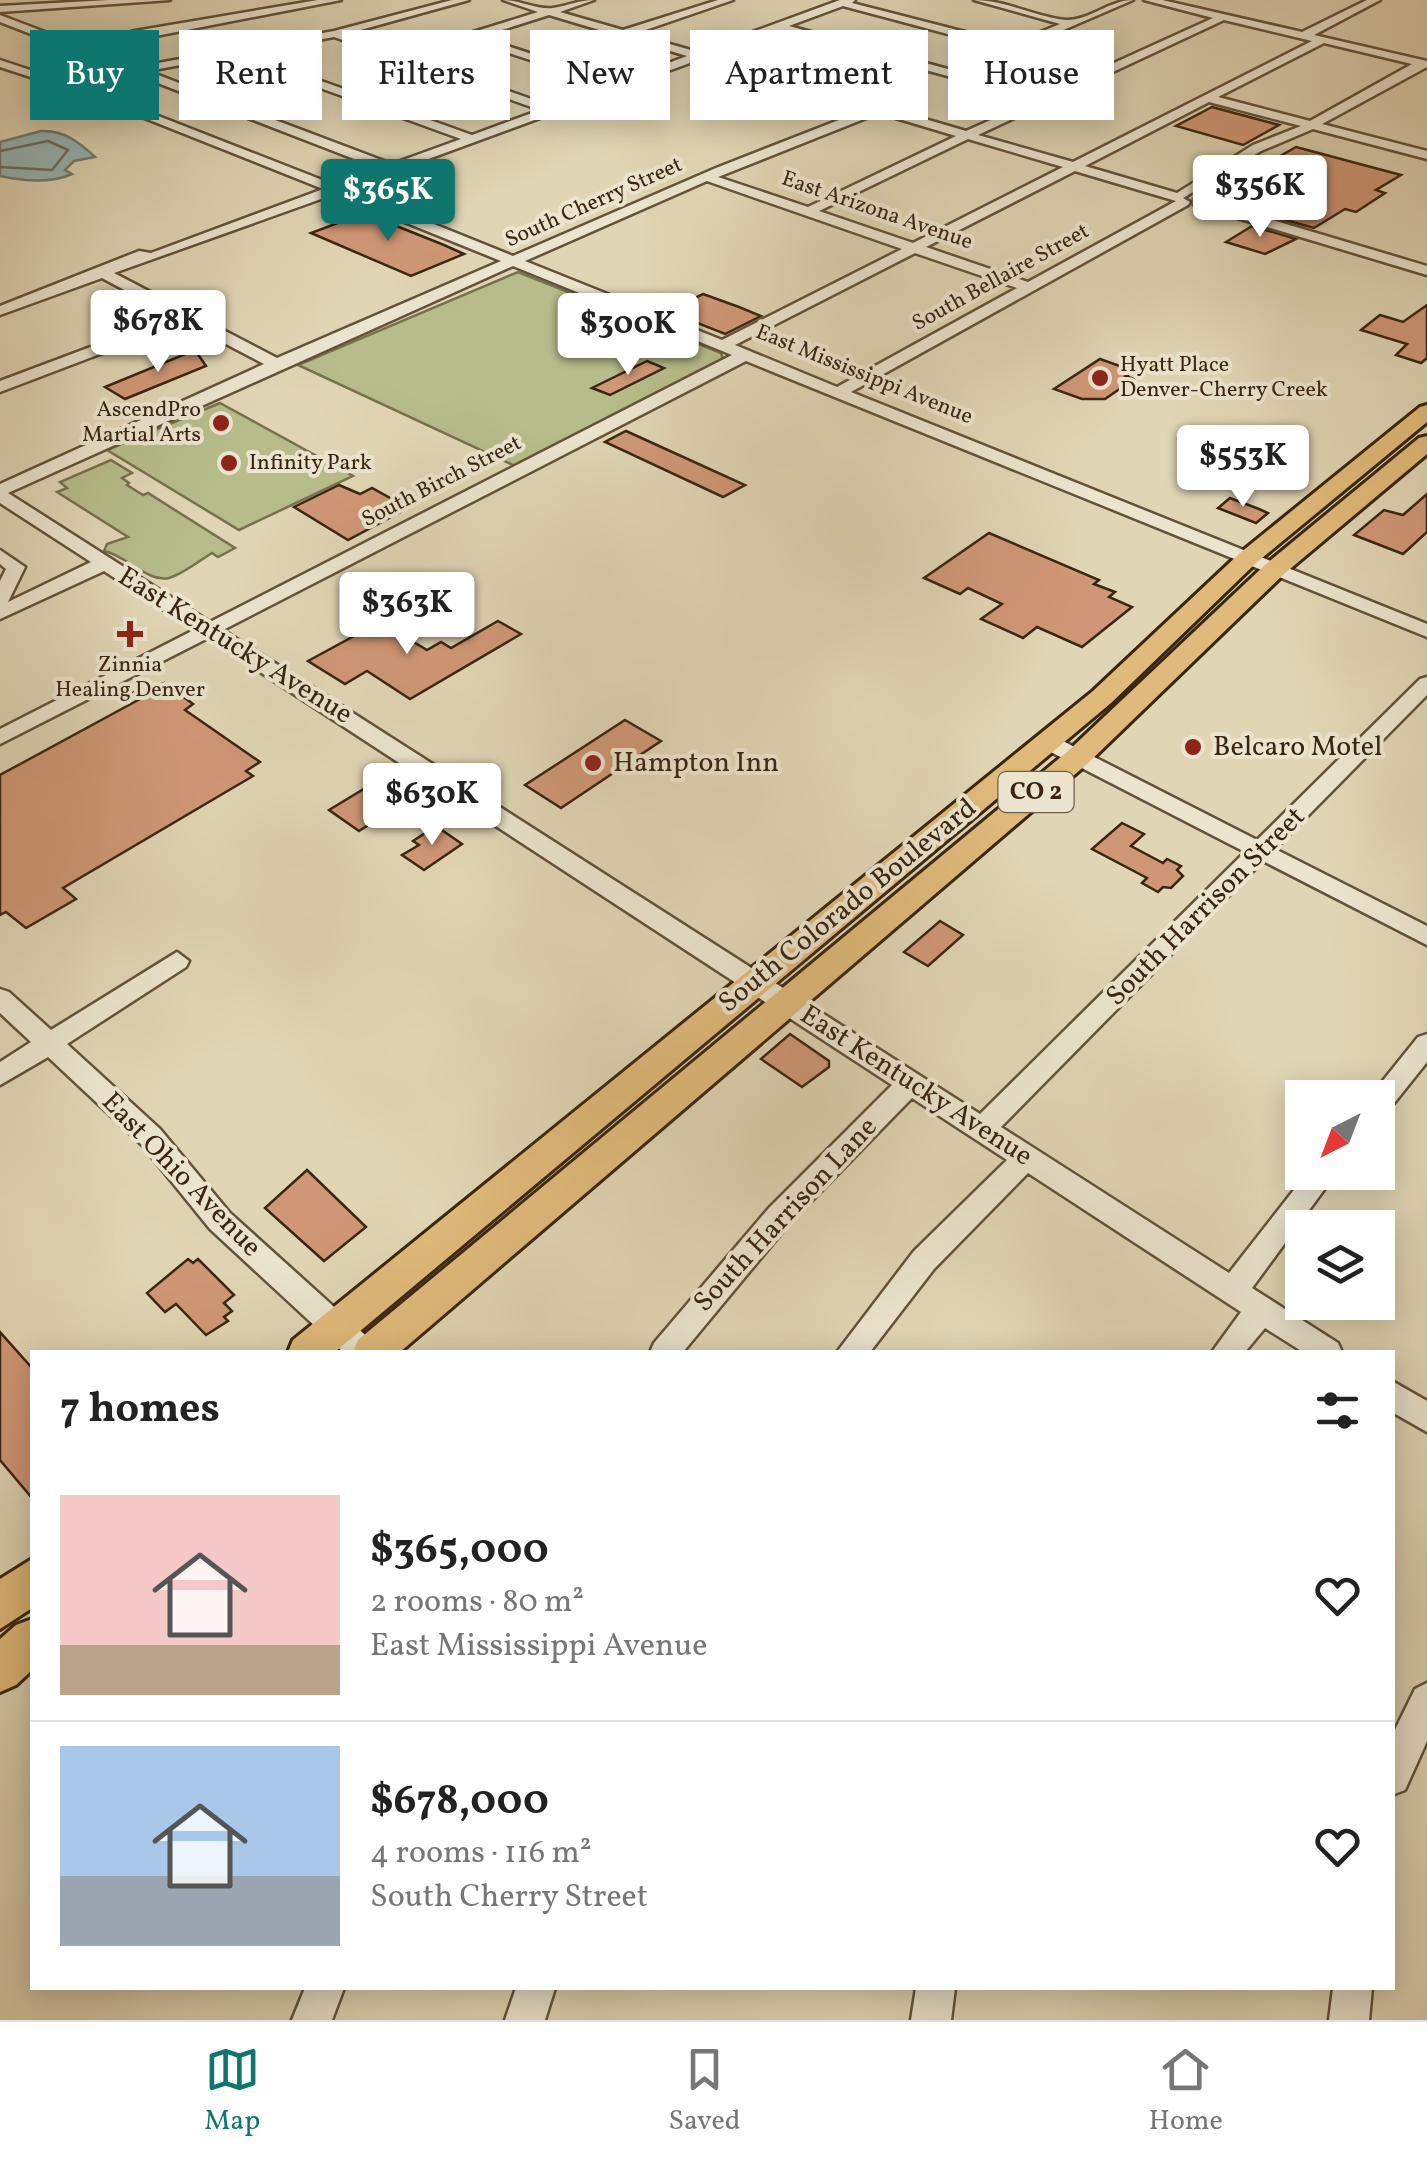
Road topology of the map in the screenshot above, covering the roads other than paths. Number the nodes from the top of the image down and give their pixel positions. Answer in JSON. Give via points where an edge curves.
{"nodes":[{"id":1,"x":165,"y":0,"type":"edge"},
{"id":2,"x":336,"y":0,"type":"edge"},
{"id":3,"x":464,"y":0,"type":"edge"},
{"id":4,"x":508,"y":0,"type":"edge"},
{"id":5,"x":589,"y":0,"type":"edge"},
{"id":6,"x":728,"y":0,"type":"edge"},
{"id":7,"x":979,"y":0,"type":"edge"},
{"id":8,"x":1128,"y":0,"type":"edge"},
{"id":9,"x":1149,"y":0,"type":"edge"},
{"id":10,"x":1375,"y":0,"type":"edge"},
{"id":11,"x":846,"y":1,"type":"edge"},
{"id":12,"x":0,"y":10,"type":"edge"},
{"id":13,"x":1222,"y":11,"type":"junction"},
{"id":14,"x":550,"y":12,"type":"junction"},
{"id":15,"x":0,"y":18,"type":"edge"},
{"id":16,"x":1070,"y":24,"type":"junction"},
{"id":17,"x":778,"y":26,"type":"junction"},
{"id":18,"x":31,"y":30,"type":"edge"},
{"id":19,"x":159,"y":30,"type":"edge"},
{"id":20,"x":492,"y":30,"type":"edge"},
{"id":21,"x":609,"y":30,"type":"edge"},
{"id":22,"x":634,"y":30,"type":"edge"},
{"id":23,"x":767,"y":30,"type":"edge"},
{"id":24,"x":950,"y":30,"type":"edge"},
{"id":25,"x":1056,"y":30,"type":"edge"},
{"id":26,"x":335,"y":34,"type":"junction"},
{"id":27,"x":1303,"y":36,"type":"junction"},
{"id":28,"x":342,"y":37,"type":"edge"},
{"id":29,"x":1322,"y":40,"type":"junction"},
{"id":30,"x":1427,"y":50,"type":"edge"},
{"id":31,"x":0,"y":63,"type":"edge"},
{"id":32,"x":1419,"y":63,"type":"edge"},
{"id":33,"x":159,"y":66,"type":"edge"},
{"id":34,"x":1114,"y":67,"type":"edge"},
{"id":35,"x":948,"y":72,"type":"edge"},
{"id":36,"x":322,"y":85,"type":"edge"},
{"id":37,"x":1207,"y":98,"type":"junction"},
{"id":38,"x":530,"y":116,"type":"edge"},
{"id":39,"x":264,"y":120,"type":"edge"},
{"id":40,"x":850,"y":120,"type":"edge"},
{"id":41,"x":915,"y":120,"type":"edge"},
{"id":42,"x":1001,"y":120,"type":"edge"},
{"id":43,"x":1311,"y":126,"type":"junction"},
{"id":44,"x":968,"y":136,"type":"junction"},
{"id":45,"x":470,"y":138,"type":"junction"},
{"id":46,"x":1426,"y":154,"type":"edge"},
{"id":47,"x":1073,"y":166,"type":"junction"},
{"id":48,"x":390,"y":168,"type":"junction"},
{"id":49,"x":708,"y":177,"type":"junction"},
{"id":50,"x":328,"y":190,"type":"junction"},
{"id":51,"x":1189,"y":196,"type":"junction"},
{"id":52,"x":810,"y":212,"type":"junction"},
{"id":53,"x":914,"y":248,"type":"junction"},
{"id":54,"x":516,"y":262,"type":"junction"},
{"id":55,"x":1427,"y":271,"type":"edge"},
{"id":56,"x":101,"y":272,"type":"junction"},
{"id":57,"x":1031,"y":288,"type":"junction"},
{"id":58,"x":0,"y":308,"type":"edge"},
{"id":59,"x":185,"y":316,"type":"junction"},
{"id":60,"x":724,"y":345,"type":"junction"},
{"id":61,"x":747,"y":354,"type":"junction"},
{"id":62,"x":276,"y":364,"type":"junction"},
{"id":63,"x":0,"y":387,"type":"edge"},
{"id":64,"x":840,"y":392,"type":"junction"},
{"id":65,"x":1427,"y":411,"type":"edge"},
{"id":66,"x":1427,"y":443,"type":"edge"},
{"id":67,"x":0,"y":492,"type":"edge"},
{"id":68,"x":0,"y":556,"type":"edge"},
{"id":69,"x":104,"y":563,"type":"junction"},
{"id":70,"x":1262,"y":564,"type":"junction"},
{"id":71,"x":0,"y":600,"type":"edge"},
{"id":72,"x":0,"y":612,"type":"edge"},
{"id":73,"x":213,"y":630,"type":"junction"},
{"id":74,"x":1427,"y":631,"type":"edge"},
{"id":75,"x":1427,"y":683,"type":"edge"},
{"id":76,"x":0,"y":737,"type":"edge"},
{"id":77,"x":1048,"y":742,"type":"junction"},
{"id":78,"x":1077,"y":758,"type":"junction"},
{"id":79,"x":1262,"y":852,"type":"junction"},
{"id":80,"x":1427,"y":936,"type":"edge"},
{"id":81,"x":176,"y":962,"type":"dead end"},
{"id":82,"x":755,"y":981,"type":"junction"},
{"id":83,"x":0,"y":998,"type":"edge"},
{"id":84,"x":786,"y":1002,"type":"junction"},
{"id":85,"x":49,"y":1044,"type":"junction"},
{"id":86,"x":1427,"y":1044,"type":"edge"},
{"id":87,"x":0,"y":1076,"type":"edge"},
{"id":88,"x":911,"y":1082,"type":"junction"},
{"id":89,"x":1395,"y":1084,"type":"edge"},
{"id":90,"x":982,"y":1128,"type":"junction"},
{"id":91,"x":1027,"y":1157,"type":"junction"},
{"id":92,"x":1310,"y":1190,"type":"edge"},
{"id":93,"x":1233,"y":1292,"type":"junction"},
{"id":94,"x":1261,"y":1310,"type":"junction"},
{"id":95,"x":336,"y":1344,"type":"edge"},
{"id":96,"x":374,"y":1350,"type":"edge"},
{"id":97,"x":667,"y":1350,"type":"edge"},
{"id":98,"x":854,"y":1350,"type":"edge"},
{"id":99,"x":1230,"y":1350,"type":"edge"},
{"id":100,"x":1324,"y":1350,"type":"edge"},
{"id":101,"x":1395,"y":1398,"type":"edge"},
{"id":102,"x":1427,"y":1418,"type":"edge"},
{"id":103,"x":30,"y":1582,"type":"edge"},
{"id":104,"x":0,"y":1608,"type":"edge"},
{"id":105,"x":30,"y":1643,"type":"edge"},
{"id":106,"x":0,"y":1669,"type":"edge"},
{"id":107,"x":1427,"y":1701,"type":"edge"},
{"id":108,"x":1395,"y":1770,"type":"edge"},
{"id":109,"x":324,"y":1990,"type":"edge"},
{"id":110,"x":535,"y":1990,"type":"edge"},
{"id":111,"x":936,"y":1990,"type":"edge"},
{"id":112,"x":1353,"y":1990,"type":"edge"},
{"id":113,"x":312,"y":2020,"type":"edge"},
{"id":114,"x":525,"y":2020,"type":"edge"},
{"id":115,"x":932,"y":2020,"type":"edge"},
{"id":116,"x":1348,"y":2020,"type":"edge"}],
"edges":[{"from":1,"to":12,"type":"street"},
{"from":2,"to":19,"type":"street"},
{"from":3,"to":26,"type":"street"},
{"from":4,"to":14,"type":"street"},
{"from":5,"to":14,"type":"street"},
{"from":6,"to":22,"type":"street"},
{"from":7,"to":16,"type":"street"},
{"from":8,"to":16,"type":"street"},
{"from":9,"to":13,"type":"street"},
{"from":10,"to":27,"type":"street"},
{"from":11,"to":17,"type":"street"},
{"from":11,"to":24,"type":"street"},
{"from":13,"to":27,"type":"street"},
{"from":13,"to":34,"type":"street"},
{"from":14,"to":20,"type":"street"},
{"from":14,"to":21,"type":"street"},
{"from":15,"to":18,"type":"street"},
{"from":16,"to":25,"type":"street"},
{"from":17,"to":23,"type":"street"},
{"from":17,"to":35,"type":"street"},
{"from":26,"to":28,"type":"street"},
{"from":26,"to":33,"type":"street"},
{"from":27,"to":29,"type":"street"},
{"from":29,"to":32,"type":"street"},
{"from":29,"to":37,"type":"street"},
{"from":30,"to":32,"type":"street","name":"South Bellaire Street"},
{"from":31,"to":50,"type":"street","name":"East Mississippi Avenue","via":[[92,93]]},
{"from":32,"to":43,"type":"street","name":"South Bellaire Street"},
{"from":36,"to":45,"type":"street"},
{"from":37,"to":43,"type":"street"},
{"from":37,"to":47,"type":"street"},
{"from":38,"to":45,"type":"street"},
{"from":39,"to":48,"type":"street"},
{"from":40,"to":49,"type":"street","name":"South Cherry Street"},
{"from":41,"to":44,"type":"street"},
{"from":42,"to":44,"type":"street"},
{"from":43,"to":46,"type":"street"},
{"from":43,"to":51,"type":"street","name":"South Bellaire Street","via":[[1267,143]]},
{"from":44,"to":47,"type":"street"},
{"from":44,"to":52,"type":"street"},
{"from":45,"to":48,"type":"street"},
{"from":47,"to":51,"type":"street"},
{"from":47,"to":53,"type":"street"},
{"from":48,"to":50,"type":"street"},
{"from":49,"to":52,"type":"street","name":"East Arizona Avenue"},
{"from":49,"to":54,"type":"street","name":"South Cherry Street"},
{"from":50,"to":54,"type":"street","name":"East Mississippi Avenue"},
{"from":50,"to":56,"type":"street"},
{"from":51,"to":55,"type":"street"},
{"from":51,"to":57,"type":"street","name":"South Bellaire Street"},
{"from":52,"to":53,"type":"street","name":"East Arizona Avenue"},
{"from":53,"to":57,"type":"street","name":"East Arizona Avenue"},
{"from":53,"to":60,"type":"street"},
{"from":54,"to":60,"type":"street","name":"East Mississippi Avenue"},
{"from":54,"to":62,"type":"street","name":"South Cherry Street"},
{"from":56,"to":58,"type":"street"},
{"from":56,"to":59,"type":"street"},
{"from":57,"to":64,"type":"street","name":"South Bellaire Street"},
{"from":59,"to":62,"type":"street"},
{"from":59,"to":63,"type":"street"},
{"from":60,"to":61,"type":"street","name":"East Mississippi Avenue"},
{"from":61,"to":64,"type":"street","name":"East Mississippi Avenue"},
{"from":61,"to":73,"type":"street","name":"South Birch Street"},
{"from":62,"to":67,"type":"street","name":"South Cherry Street"},
{"from":64,"to":70,"type":"street","name":"East Mississippi Avenue"},
{"from":65,"to":70,"type":"main road","name":"South Colorado Boulevard","number":"CO 2"},
{"from":66,"to":70,"type":"main road","name":"South Colorado Boulevard","number":"CO 2"},
{"from":67,"to":69,"type":"street","name":"East Kentucky Avenue"},
{"from":68,"to":71,"type":"street","via":[[16,567]]},
{"from":69,"to":72,"type":"street"},
{"from":69,"to":73,"type":"street","name":"East Kentucky Avenue"},
{"from":70,"to":74,"type":"street","name":"East Mississippi Avenue"},
{"from":70,"to":77,"type":"main road","name":"South Colorado Boulevard","number":"CO 2"},
{"from":70,"to":78,"type":"main road","name":"South Colorado Boulevard","number":"CO 2"},
{"from":73,"to":76,"type":"street","name":"South Birch Street"},
{"from":73,"to":82,"type":"street","name":"East Kentucky Avenue"},
{"from":75,"to":79,"type":"street","name":"South Harrison Street"},
{"from":77,"to":78,"type":"street"},
{"from":77,"to":82,"type":"main road","name":"South Colorado Boulevard","number":"CO 2"},
{"from":78,"to":79,"type":"street"},
{"from":78,"to":84,"type":"main road","name":"South Colorado Boulevard","number":"CO 2"},
{"from":79,"to":80,"type":"street"},
{"from":79,"to":90,"type":"street","name":"South Harrison Street"},
{"from":81,"to":85,"type":"street"},
{"from":82,"to":84,"type":"street","name":"East Kentucky Avenue"},
{"from":82,"to":95,"type":"main road","name":"South Colorado Boulevard","number":"CO 2"},
{"from":83,"to":85,"type":"street","name":"East Ohio Avenue"},
{"from":84,"to":88,"type":"street","name":"East Kentucky Avenue"},
{"from":84,"to":96,"type":"main road","name":"South Colorado Boulevard","number":"CO 2"},
{"from":85,"to":87,"type":"street"},
{"from":85,"to":95,"type":"street","name":"East Ohio Avenue","via":[[151,1137]]},
{"from":86,"to":89,"type":"street"},
{"from":88,"to":90,"type":"street","name":"East Kentucky Avenue"},
{"from":88,"to":97,"type":"street","name":"South Harrison Lane","via":[[779,1216]]},
{"from":90,"to":91,"type":"street","name":"East Kentucky Avenue"},
{"from":91,"to":93,"type":"street","name":"East Kentucky Avenue"},
{"from":91,"to":98,"type":"street","via":[[924,1260]]},
{"from":92,"to":93,"type":"street"},
{"from":93,"to":94,"type":"street","name":"East Kentucky Avenue"},
{"from":94,"to":99,"type":"street"},
{"from":94,"to":100,"type":"street","name":"East Kentucky Avenue"},
{"from":101,"to":102,"type":"street"},
{"from":103,"to":104,"type":"main road"},
{"from":105,"to":106,"type":"main road"},
{"from":107,"to":108,"type":"street"},
{"from":109,"to":113,"type":"street"},
{"from":110,"to":114,"type":"street"},
{"from":111,"to":115,"type":"street"},
{"from":112,"to":116,"type":"street"}]}
